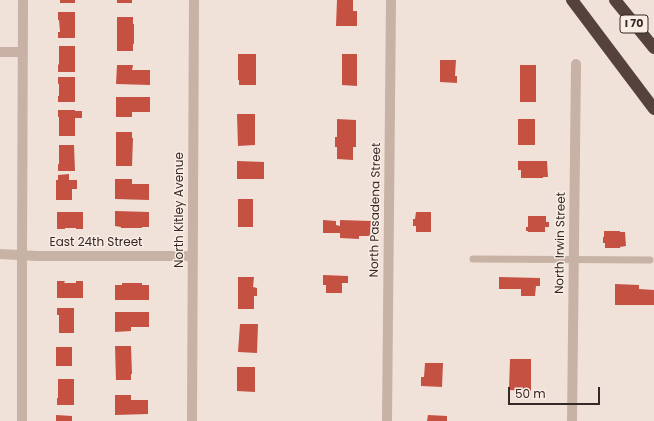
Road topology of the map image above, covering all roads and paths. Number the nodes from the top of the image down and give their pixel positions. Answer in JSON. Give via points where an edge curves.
{"nodes":[{"id":1,"x":23,"y":0,"type":"edge"},
{"id":2,"x":194,"y":0,"type":"edge"},
{"id":3,"x":391,"y":0,"type":"edge"},
{"id":4,"x":572,"y":0,"type":"edge"},
{"id":5,"x":615,"y":0,"type":"edge"},
{"id":6,"x":654,"y":48,"type":"edge"},
{"id":7,"x":0,"y":52,"type":"edge"},
{"id":8,"x":23,"y":52,"type":"junction"},
{"id":9,"x":576,"y":64,"type":"dead end"},
{"id":10,"x":654,"y":109,"type":"edge"},
{"id":11,"x":0,"y":254,"type":"edge"},
{"id":12,"x":22,"y":255,"type":"junction"},
{"id":13,"x":193,"y":256,"type":"junction"},
{"id":14,"x":473,"y":259,"type":"dead end"},
{"id":15,"x":574,"y":260,"type":"junction"},
{"id":16,"x":650,"y":260,"type":"dead end"},
{"id":17,"x":22,"y":421,"type":"edge"},
{"id":18,"x":192,"y":421,"type":"edge"},
{"id":19,"x":387,"y":421,"type":"edge"},
{"id":20,"x":572,"y":421,"type":"edge"}],
"edges":[{"from":1,"to":8,"type":"street"},
{"from":2,"to":13,"type":"street","name":"North Kitley Avenue"},
{"from":3,"to":19,"type":"street","name":"North Pasadena Street"},
{"from":4,"to":10,"type":"highway"},
{"from":5,"to":6,"type":"highway","number":"I 70"},
{"from":7,"to":8,"type":"street"},
{"from":8,"to":12,"type":"street"},
{"from":9,"to":15,"type":"street","name":"North Irwin Street"},
{"from":11,"to":12,"type":"street","name":"East 24th Street"},
{"from":12,"to":13,"type":"street","name":"East 24th Street"},
{"from":12,"to":17,"type":"street"},
{"from":13,"to":18,"type":"street","name":"North Kitley Avenue"},
{"from":14,"to":15,"type":"lane"},
{"from":15,"to":16,"type":"lane"},
{"from":15,"to":20,"type":"street","name":"North Irwin Street"}]}
